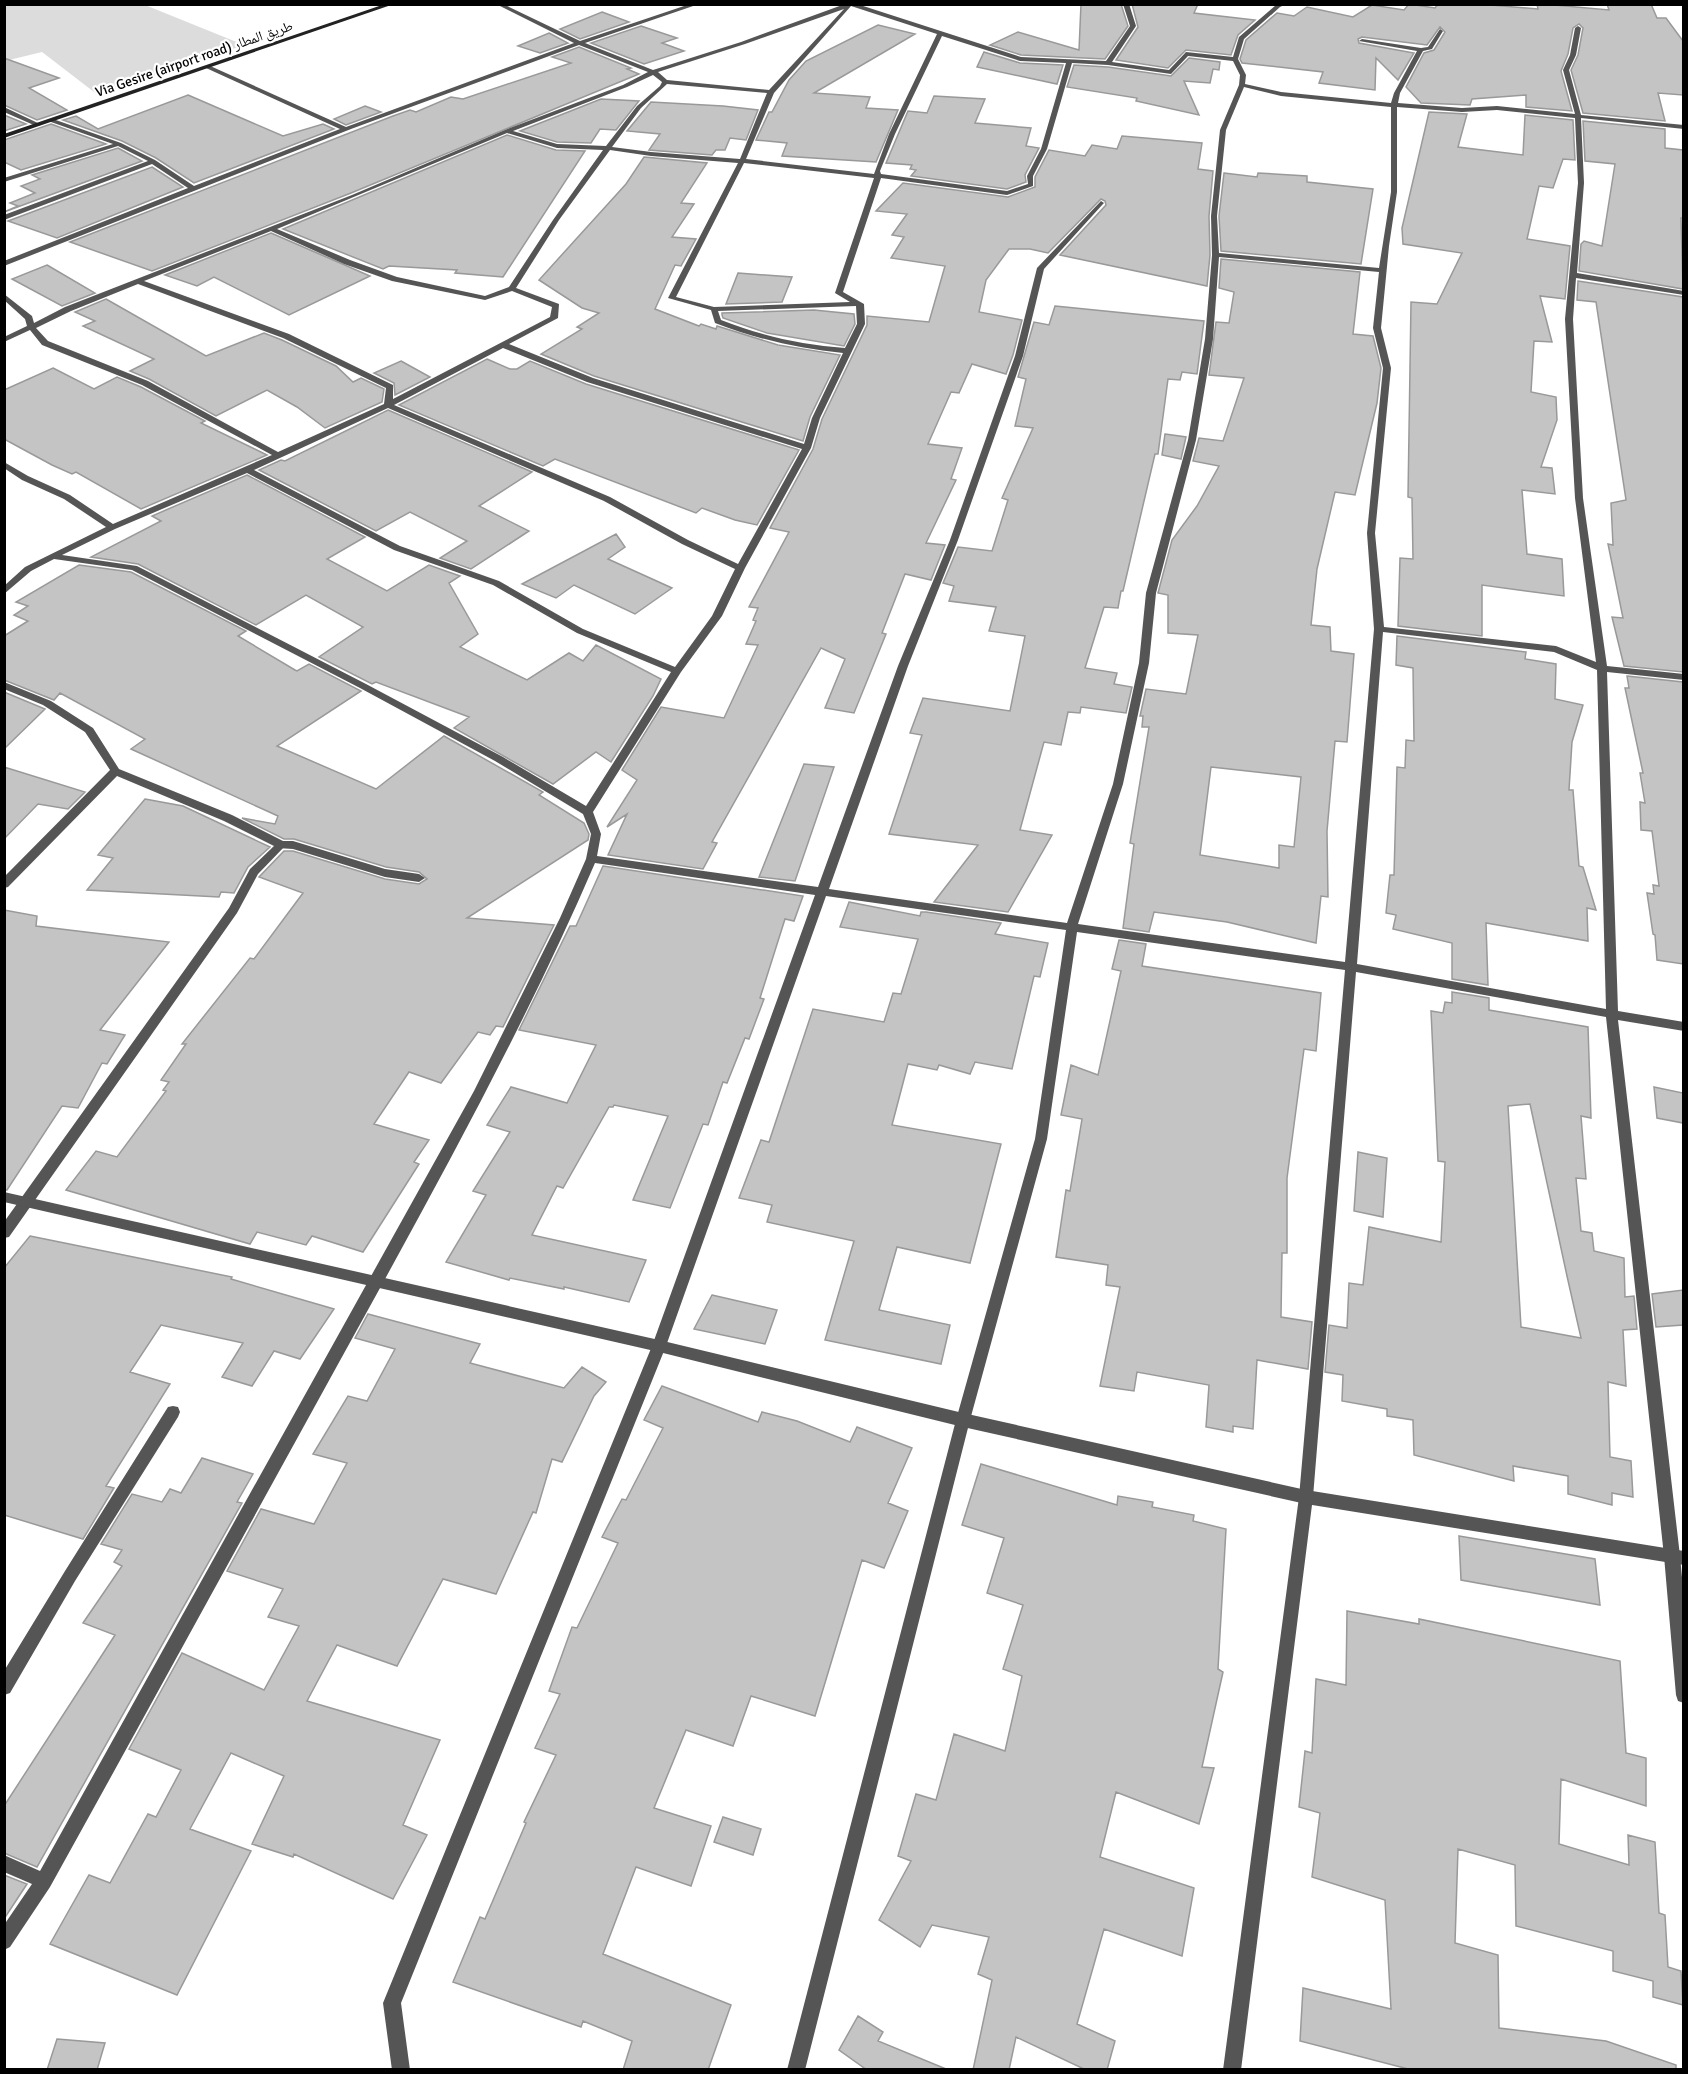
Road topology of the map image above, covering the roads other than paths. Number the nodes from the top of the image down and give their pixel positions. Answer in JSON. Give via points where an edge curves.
{"nodes":[{"id":1,"x":392,"y":4,"type":"edge"},
{"id":2,"x":498,"y":4,"type":"edge"},
{"id":3,"x":697,"y":4,"type":"edge"},
{"id":4,"x":1126,"y":4,"type":"edge"},
{"id":5,"x":1284,"y":4,"type":"edge"},
{"id":6,"x":851,"y":5,"type":"edge"},
{"id":7,"x":1578,"y":28,"type":"dead end"},
{"id":8,"x":1440,"y":32,"type":"dead end"},
{"id":9,"x":940,"y":34,"type":"junction"},
{"id":10,"x":1362,"y":41,"type":"dead end"},
{"id":11,"x":577,"y":42,"type":"junction"},
{"id":12,"x":1421,"y":50,"type":"junction"},
{"id":13,"x":1235,"y":59,"type":"junction"},
{"id":14,"x":1070,"y":61,"type":"junction"},
{"id":15,"x":1108,"y":63,"type":"junction"},
{"id":16,"x":208,"y":67,"type":"junction"},
{"id":17,"x":655,"y":73,"type":"junction"},
{"id":18,"x":665,"y":82,"type":"junction"},
{"id":19,"x":1242,"y":85,"type":"junction"},
{"id":20,"x":771,"y":92,"type":"junction"},
{"id":21,"x":1394,"y":105,"type":"junction"},
{"id":22,"x":4,"y":109,"type":"edge"},
{"id":23,"x":1578,"y":115,"type":"junction"},
{"id":24,"x":53,"y":121,"type":"junction"},
{"id":25,"x":38,"y":125,"type":"junction"},
{"id":26,"x":1683,"y":127,"type":"edge"},
{"id":27,"x":346,"y":129,"type":"junction"},
{"id":28,"x":507,"y":131,"type":"junction"},
{"id":29,"x":4,"y":136,"type":"edge"},
{"id":30,"x":119,"y":144,"type":"junction"},
{"id":31,"x":608,"y":148,"type":"junction"},
{"id":32,"x":153,"y":161,"type":"junction"},
{"id":33,"x":742,"y":161,"type":"junction"},
{"id":34,"x":878,"y":176,"type":"junction"},
{"id":35,"x":4,"y":180,"type":"edge"},
{"id":36,"x":194,"y":189,"type":"junction"},
{"id":37,"x":1101,"y":203,"type":"dead end"},
{"id":38,"x":4,"y":218,"type":"edge"},
{"id":39,"x":272,"y":229,"type":"junction"},
{"id":40,"x":1216,"y":255,"type":"junction"},
{"id":41,"x":4,"y":264,"type":"edge"},
{"id":42,"x":1382,"y":270,"type":"junction"},
{"id":43,"x":1573,"y":275,"type":"junction"},
{"id":44,"x":139,"y":282,"type":"junction"},
{"id":45,"x":512,"y":289,"type":"junction"},
{"id":46,"x":1683,"y":293,"type":"edge"},
{"id":47,"x":4,"y":296,"type":"edge"},
{"id":48,"x":860,"y":304,"type":"junction"},
{"id":49,"x":714,"y":309,"type":"junction"},
{"id":50,"x":32,"y":327,"type":"junction"},
{"id":51,"x":4,"y":340,"type":"edge"},
{"id":52,"x":504,"y":345,"type":"junction"},
{"id":53,"x":849,"y":351,"type":"junction"},
{"id":54,"x":388,"y":405,"type":"junction"},
{"id":55,"x":807,"y":448,"type":"junction"},
{"id":56,"x":278,"y":456,"type":"junction"},
{"id":57,"x":4,"y":464,"type":"edge"},
{"id":58,"x":247,"y":470,"type":"junction"},
{"id":59,"x":112,"y":526,"type":"junction"},
{"id":60,"x":55,"y":557,"type":"junction"},
{"id":61,"x":740,"y":568,"type":"junction"},
{"id":62,"x":4,"y":591,"type":"edge"},
{"id":63,"x":1380,"y":629,"type":"junction"},
{"id":64,"x":1602,"y":668,"type":"junction"},
{"id":65,"x":677,"y":671,"type":"junction"},
{"id":66,"x":1683,"y":677,"type":"edge"},
{"id":67,"x":4,"y":685,"type":"edge"},
{"id":68,"x":115,"y":771,"type":"junction"},
{"id":69,"x":588,"y":812,"type":"junction"},
{"id":70,"x":281,"y":845,"type":"junction"},
{"id":71,"x":591,"y":859,"type":"junction"},
{"id":72,"x":419,"y":878,"type":"dead end"},
{"id":73,"x":4,"y":884,"type":"edge"},
{"id":74,"x":822,"y":890,"type":"junction"},
{"id":75,"x":1072,"y":926,"type":"junction"},
{"id":76,"x":1351,"y":967,"type":"junction"},
{"id":77,"x":1612,"y":1016,"type":"junction"},
{"id":78,"x":1683,"y":1027,"type":"edge"},
{"id":79,"x":4,"y":1197,"type":"edge"},
{"id":80,"x":28,"y":1202,"type":"junction"},
{"id":81,"x":4,"y":1233,"type":"edge"},
{"id":82,"x":376,"y":1282,"type":"junction"},
{"id":83,"x":658,"y":1346,"type":"junction"},
{"id":84,"x":173,"y":1412,"type":"dead end"},
{"id":85,"x":963,"y":1420,"type":"junction"},
{"id":86,"x":1306,"y":1497,"type":"junction"},
{"id":87,"x":1678,"y":1557,"type":"edge"},
{"id":88,"x":4,"y":1688,"type":"edge"},
{"id":89,"x":1683,"y":1695,"type":"edge"},
{"id":90,"x":4,"y":1863,"type":"edge"},
{"id":91,"x":44,"y":1881,"type":"junction"},
{"id":92,"x":4,"y":1941,"type":"edge"},
{"id":93,"x":401,"y":2070,"type":"edge"},
{"id":94,"x":796,"y":2070,"type":"edge"},
{"id":95,"x":1232,"y":2070,"type":"edge"}],
"edges":[{"from":1,"to":16,"type":"main road","name":"Via Gesire (airport road) طريق المطار"},
{"from":2,"to":11,"type":"street"},
{"from":3,"to":11,"type":"street"},
{"from":4,"to":15,"type":"street","via":[[1133,26]]},
{"from":5,"to":13,"type":"street","via":[[1241,38]]},
{"from":6,"to":9,"type":"street"},
{"from":6,"to":17,"type":"street"},
{"from":6,"to":20,"type":"street"},
{"from":7,"to":23,"type":"street","via":[[1566,70]]},
{"from":8,"to":12,"type":"street","via":[[1430,48]]},
{"from":9,"to":14,"type":"street","via":[[1020,59]]},
{"from":9,"to":34,"type":"street","via":[[892,134]]},
{"from":10,"to":12,"type":"street"},
{"from":11,"to":17,"type":"street"},
{"from":11,"to":27,"type":"street"},
{"from":12,"to":21,"type":"street"},
{"from":13,"to":15,"type":"street","via":[[1186,54],[1171,72]]},
{"from":13,"to":19,"type":"street","via":[[1243,75]]},
{"from":14,"to":15,"type":"street"},
{"from":14,"to":34,"type":"street","via":[[1044,149],[1030,177],[1031,184],[1007,193]]},
{"from":16,"to":24,"type":"main road","name":"Via Gesire (airport road) طريق المطار"},
{"from":16,"to":27,"type":"street"},
{"from":17,"to":18,"type":"street"},
{"from":17,"to":28,"type":"street"},
{"from":18,"to":20,"type":"street"},
{"from":18,"to":31,"type":"street","via":[[639,107]]},
{"from":19,"to":21,"type":"street","via":[[1281,94]]},
{"from":19,"to":40,"type":"street","via":[[1222,130],[1214,216]]},
{"from":20,"to":33,"type":"street"},
{"from":21,"to":23,"type":"street"},
{"from":21,"to":42,"type":"street","via":[[1394,192]]},
{"from":22,"to":25,"type":"street"},
{"from":23,"to":26,"type":"street"},
{"from":23,"to":43,"type":"street","via":[[1581,183]]},
{"from":24,"to":25,"type":"main road","name":"Via Gesire (airport road) طريق المطار"},
{"from":24,"to":30,"type":"street"},
{"from":25,"to":29,"type":"main road","name":"Via Gesire (airport road) طريق المطار"},
{"from":27,"to":36,"type":"street"},
{"from":28,"to":31,"type":"street","via":[[557,146]]},
{"from":28,"to":39,"type":"street"},
{"from":30,"to":32,"type":"street"},
{"from":30,"to":35,"type":"street"},
{"from":31,"to":33,"type":"street"},
{"from":31,"to":45,"type":"street"},
{"from":32,"to":36,"type":"street"},
{"from":32,"to":38,"type":"street"},
{"from":33,"to":34,"type":"street"},
{"from":33,"to":49,"type":"street","via":[[672,297]]},
{"from":34,"to":48,"type":"street","via":[[839,293]]},
{"from":36,"to":41,"type":"street"},
{"from":37,"to":74,"type":"street","via":[[1041,268],[1019,356]]},
{"from":39,"to":44,"type":"street"},
{"from":39,"to":45,"type":"street","via":[[395,279],[485,297]]},
{"from":40,"to":42,"type":"street"},
{"from":40,"to":75,"type":"street","via":[[1209,339],[1192,440],[1151,592],[1144,663],[1118,784]]},
{"from":42,"to":63,"type":"street","via":[[1377,328],[1387,368],[1371,533]]},
{"from":43,"to":46,"type":"street"},
{"from":43,"to":64,"type":"street","via":[[1569,319],[1579,498]]},
{"from":44,"to":50,"type":"street"},
{"from":44,"to":54,"type":"street","via":[[286,336],[334,358],[390,387]]},
{"from":45,"to":52,"type":"street","via":[[556,306],[554,318]]},
{"from":47,"to":50,"type":"street","via":[[29,318]]},
{"from":48,"to":49,"type":"street"},
{"from":48,"to":53,"type":"street","via":[[861,324]]},
{"from":49,"to":53,"type":"street","via":[[718,321],[744,332],[812,349]]},
{"from":50,"to":51,"type":"street"},
{"from":50,"to":56,"type":"street","via":[[45,343],[145,383]]},
{"from":52,"to":54,"type":"street"},
{"from":52,"to":55,"type":"street","via":[[590,380]]},
{"from":53,"to":55,"type":"street","via":[[816,418]]},
{"from":54,"to":56,"type":"street"},
{"from":54,"to":61,"type":"street","via":[[607,499]]},
{"from":55,"to":61,"type":"street"},
{"from":56,"to":58,"type":"street"},
{"from":57,"to":59,"type":"street","via":[[68,497]]},
{"from":58,"to":59,"type":"street"},
{"from":58,"to":65,"type":"street","via":[[397,548],[496,583],[580,631]]},
{"from":59,"to":60,"type":"street"},
{"from":60,"to":62,"type":"street","via":[[28,569]]},
{"from":60,"to":69,"type":"street","via":[[134,568],[499,759]]},
{"from":61,"to":65,"type":"street","via":[[717,616]]},
{"from":63,"to":64,"type":"street","via":[[1556,649]]},
{"from":63,"to":76,"type":"street"},
{"from":64,"to":66,"type":"street"},
{"from":64,"to":77,"type":"street"},
{"from":65,"to":69,"type":"street"},
{"from":67,"to":68,"type":"street","via":[[47,703],[89,730]]},
{"from":68,"to":70,"type":"street","via":[[228,818]]},
{"from":68,"to":73,"type":"street"},
{"from":69,"to":71,"type":"street","via":[[596,834]]},
{"from":70,"to":72,"type":"street","via":[[293,845],[385,873]]},
{"from":70,"to":80,"type":"street","via":[[254,872],[233,910]]},
{"from":71,"to":74,"type":"street"},
{"from":71,"to":82,"type":"street","via":[[561,931]]},
{"from":74,"to":75,"type":"street"},
{"from":74,"to":83,"type":"street"},
{"from":75,"to":76,"type":"street"},
{"from":75,"to":85,"type":"street","via":[[1041,1139]]},
{"from":76,"to":77,"type":"street"},
{"from":76,"to":86,"type":"street"},
{"from":77,"to":78,"type":"street"},
{"from":77,"to":87,"type":"street"},
{"from":79,"to":80,"type":"street"},
{"from":80,"to":81,"type":"street"},
{"from":80,"to":82,"type":"street"},
{"from":82,"to":83,"type":"street"},
{"from":82,"to":91,"type":"street"},
{"from":83,"to":85,"type":"street"},
{"from":83,"to":93,"type":"street","via":[[392,2003]]},
{"from":84,"to":88,"type":"street"},
{"from":85,"to":86,"type":"street"},
{"from":85,"to":94,"type":"street"},
{"from":86,"to":87,"type":"street"},
{"from":86,"to":95,"type":"street"},
{"from":87,"to":89,"type":"street"},
{"from":90,"to":91,"type":"street"},
{"from":91,"to":92,"type":"street"}]}
